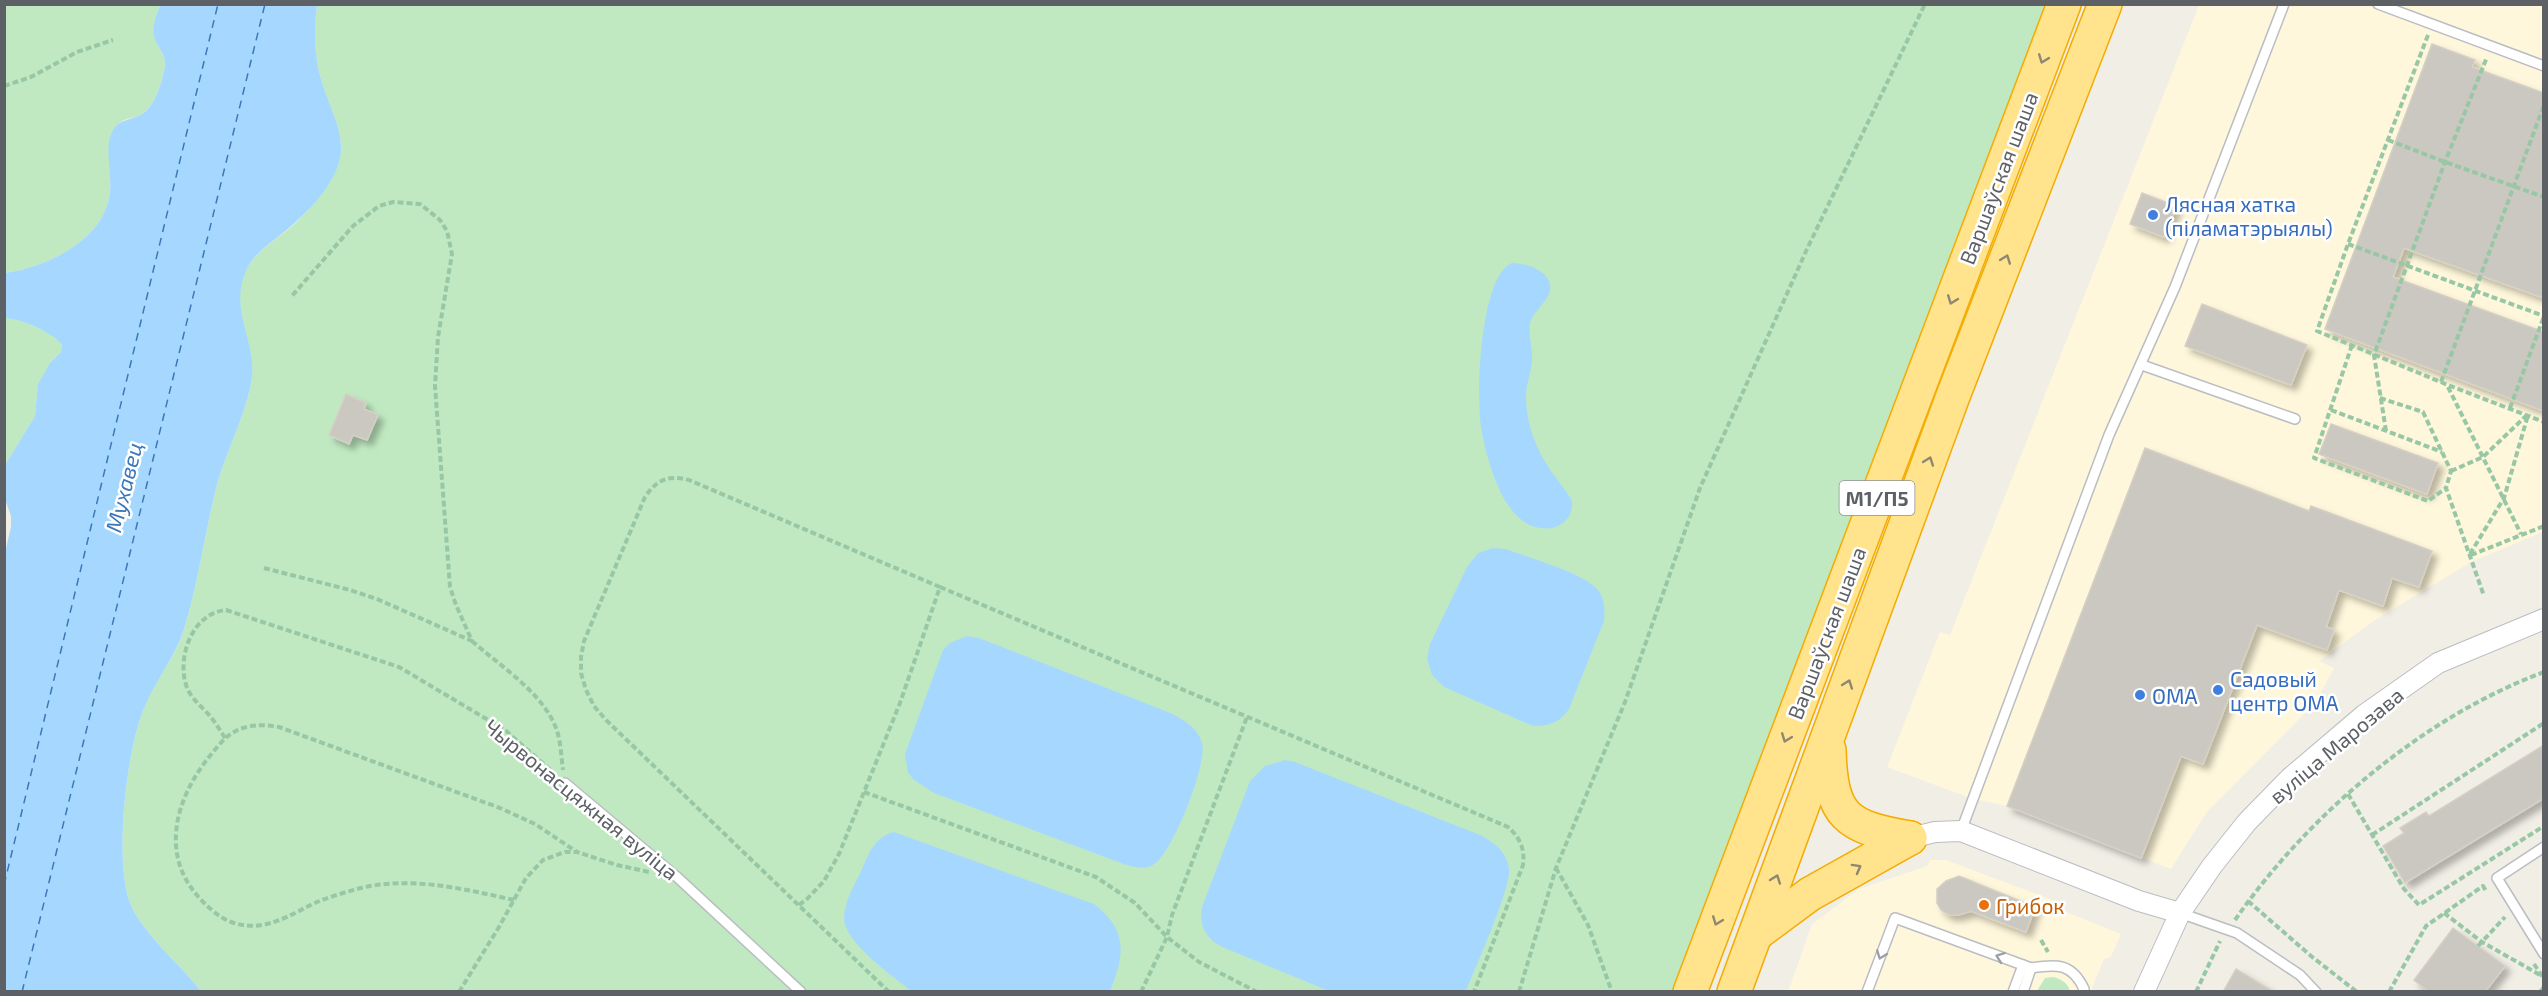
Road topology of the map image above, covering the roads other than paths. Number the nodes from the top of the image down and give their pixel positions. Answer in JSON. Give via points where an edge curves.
{"nodes":[{"id":1,"x":2064,"y":4,"type":"edge"},
{"id":2,"x":2105,"y":4,"type":"edge"},
{"id":3,"x":2284,"y":4,"type":"edge"},
{"id":4,"x":2378,"y":4,"type":"edge"},
{"id":5,"x":2544,"y":66,"type":"edge"},
{"id":6,"x":2142,"y":365,"type":"junction"},
{"id":7,"x":2295,"y":419,"type":"dead end"},
{"id":8,"x":2544,"y":620,"type":"edge"},
{"id":9,"x":1828,"y":739,"type":"junction"},
{"id":10,"x":565,"y":783,"type":"road end"},
{"id":11,"x":1961,"y":831,"type":"junction"},
{"id":12,"x":1910,"y":838,"type":"junction"},
{"id":13,"x":2544,"y":847,"type":"edge"},
{"id":14,"x":2180,"y":913,"type":"junction"},
{"id":15,"x":2544,"y":954,"type":"edge"},
{"id":16,"x":1750,"y":962,"type":"edge"},
{"id":17,"x":2027,"y":967,"type":"junction"},
{"id":18,"x":801,"y":992,"type":"edge"},
{"id":19,"x":1690,"y":992,"type":"edge"},
{"id":20,"x":1734,"y":992,"type":"edge"},
{"id":21,"x":1867,"y":992,"type":"edge"},
{"id":22,"x":2013,"y":992,"type":"edge"},
{"id":23,"x":2023,"y":992,"type":"edge"},
{"id":24,"x":2083,"y":992,"type":"edge"},
{"id":25,"x":2144,"y":992,"type":"edge"},
{"id":26,"x":2316,"y":992,"type":"edge"}],
"edges":[{"from":1,"to":19,"type":"highway","name":"Варшаўская шаша","number":"М1/П5","one_way":true},
{"from":9,"to":2,"type":"highway","name":"Варшаўская шаша","number":"М1/П5","one_way":true,"via":[[1949,407]]},
{"from":3,"to":6,"type":"lane"},
{"from":4,"to":5,"type":"lane"},
{"from":6,"to":7,"type":"lane"},
{"from":6,"to":11,"type":"lane","via":[[2109,435]]},
{"from":8,"to":14,"type":"street","name":"вуліца Марозава","via":[[2438,663],[2364,715],[2290,778],[2247,822]]},
{"from":9,"to":12,"type":"highway","via":[[1833,796],[1842,812],[1875,832]]},
{"from":16,"to":9,"type":"highway","name":"Варшаўская шаша","number":"М1/П5","one_way":true},
{"from":10,"to":18,"type":"lane","name":"Чырвонасцяжная вуліца","via":[[677,877]]},
{"from":11,"to":12,"type":"street"},
{"from":11,"to":14,"type":"street","via":[[2139,901]]},
{"from":16,"to":12,"type":"highway","one_way":true,"via":[[1810,894]]},
{"from":13,"to":15,"type":"lane","via":[[2497,878]]},
{"from":14,"to":25,"type":"street","name":"вуліца Марозава"},
{"from":14,"to":26,"type":"lane","via":[[2228,929],[2301,975]]},
{"from":16,"to":20,"type":"highway","name":"Варшаўская шаша","number":"М1/П5"},
{"from":17,"to":21,"type":"lane","one_way":true,"via":[[1895,918]]},
{"from":17,"to":22,"type":"lane"},
{"from":17,"to":23,"type":"lane"},
{"from":17,"to":24,"type":"lane","via":[[2054,964],[2077,975]]}]}
